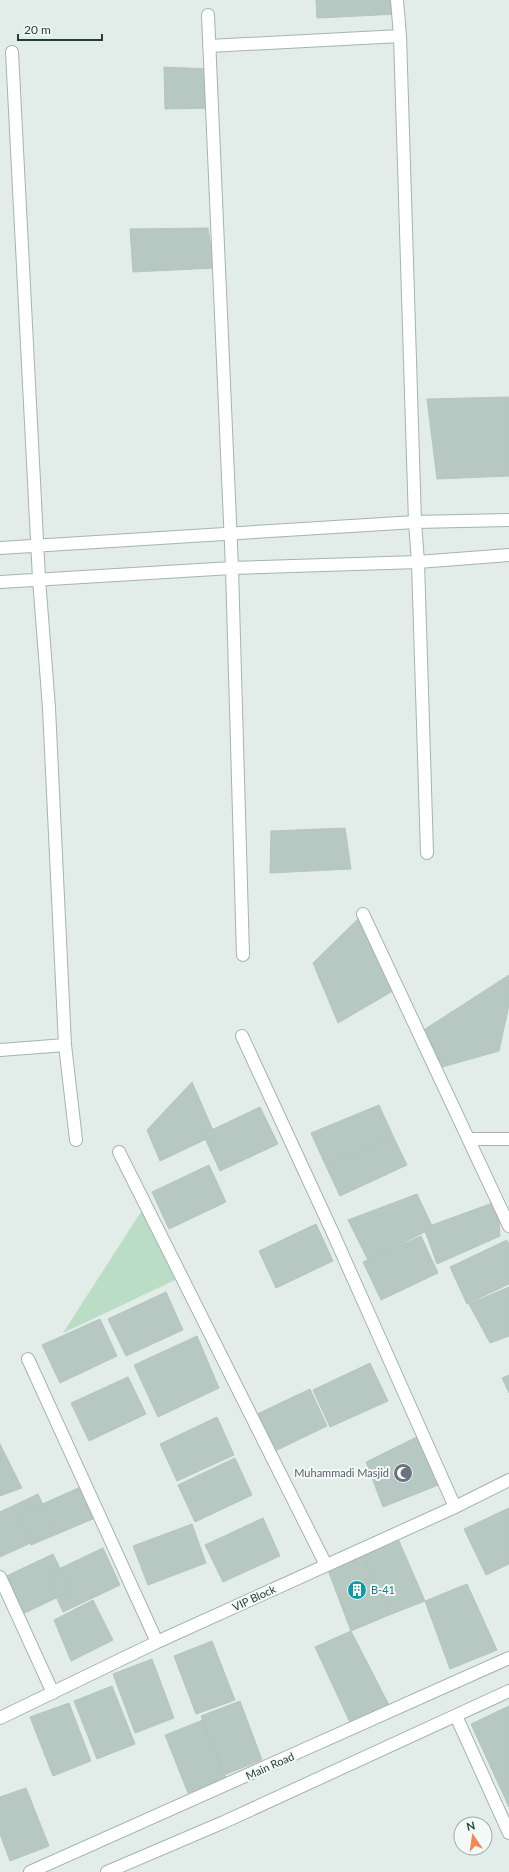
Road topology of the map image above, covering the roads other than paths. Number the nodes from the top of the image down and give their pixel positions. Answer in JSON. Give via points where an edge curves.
{"nodes":[{"id":1,"x":397,"y":0,"type":"edge"},
{"id":2,"x":208,"y":15,"type":"dead end"},
{"id":3,"x":400,"y":36,"type":"junction"},
{"id":4,"x":209,"y":46,"type":"junction"},
{"id":5,"x":12,"y":52,"type":"dead end"},
{"id":6,"x":509,"y":520,"type":"edge"},
{"id":7,"x":415,"y":522,"type":"junction"},
{"id":8,"x":231,"y":532,"type":"junction"},
{"id":9,"x":37,"y":546,"type":"junction"},
{"id":10,"x":0,"y":548,"type":"edge"},
{"id":11,"x":509,"y":555,"type":"edge"},
{"id":12,"x":418,"y":562,"type":"junction"},
{"id":13,"x":232,"y":568,"type":"junction"},
{"id":14,"x":39,"y":579,"type":"junction"},
{"id":15,"x":0,"y":582,"type":"edge"},
{"id":16,"x":427,"y":853,"type":"dead end"},
{"id":17,"x":363,"y":914,"type":"dead end"},
{"id":18,"x":243,"y":955,"type":"dead end"},
{"id":19,"x":242,"y":1036,"type":"dead end"},
{"id":20,"x":65,"y":1045,"type":"junction"},
{"id":21,"x":0,"y":1050,"type":"edge"},
{"id":22,"x":469,"y":1139,"type":"junction"},
{"id":23,"x":509,"y":1139,"type":"edge"},
{"id":24,"x":76,"y":1140,"type":"dead end"},
{"id":25,"x":119,"y":1152,"type":"dead end"},
{"id":26,"x":509,"y":1226,"type":"edge"},
{"id":27,"x":28,"y":1359,"type":"dead end"},
{"id":28,"x":509,"y":1480,"type":"edge"},
{"id":29,"x":455,"y":1507,"type":"junction"},
{"id":30,"x":326,"y":1565,"type":"junction"},
{"id":31,"x":0,"y":1577,"type":"edge"},
{"id":32,"x":157,"y":1642,"type":"junction"},
{"id":33,"x":509,"y":1658,"type":"edge"},
{"id":34,"x":509,"y":1691,"type":"edge"},
{"id":35,"x":53,"y":1694,"type":"junction"},
{"id":36,"x":456,"y":1716,"type":"junction"},
{"id":37,"x":0,"y":1718,"type":"edge"},
{"id":38,"x":509,"y":1833,"type":"edge"},
{"id":39,"x":30,"y":1872,"type":"edge"},
{"id":40,"x":107,"y":1872,"type":"edge"}],
"edges":[{"from":1,"to":3,"type":"street"},
{"from":2,"to":4,"type":"street"},
{"from":3,"to":4,"type":"street"},
{"from":3,"to":7,"type":"street"},
{"from":4,"to":8,"type":"street"},
{"from":5,"to":9,"type":"street"},
{"from":6,"to":7,"type":"street"},
{"from":7,"to":8,"type":"street"},
{"from":7,"to":12,"type":"street"},
{"from":8,"to":9,"type":"street"},
{"from":8,"to":13,"type":"street"},
{"from":9,"to":10,"type":"street"},
{"from":9,"to":14,"type":"street"},
{"from":11,"to":12,"type":"street"},
{"from":12,"to":13,"type":"street"},
{"from":12,"to":16,"type":"street"},
{"from":13,"to":14,"type":"street"},
{"from":13,"to":18,"type":"street"},
{"from":14,"to":15,"type":"street"},
{"from":14,"to":20,"type":"street","via":[[49,708]]},
{"from":17,"to":22,"type":"street"},
{"from":19,"to":29,"type":"street"},
{"from":20,"to":21,"type":"street"},
{"from":20,"to":24,"type":"street"},
{"from":22,"to":23,"type":"street"},
{"from":22,"to":26,"type":"street"},
{"from":25,"to":30,"type":"street"},
{"from":27,"to":32,"type":"street"},
{"from":28,"to":29,"type":"street","name":"VIP Block"},
{"from":29,"to":30,"type":"street","name":"VIP Block"},
{"from":30,"to":32,"type":"street","name":"VIP Block"},
{"from":31,"to":35,"type":"street"},
{"from":32,"to":35,"type":"street","name":"VIP Block"},
{"from":33,"to":39,"type":"street","name":"Main Road"},
{"from":34,"to":36,"type":"street"},
{"from":35,"to":37,"type":"street","name":"VIP Block"},
{"from":36,"to":38,"type":"street"},
{"from":36,"to":40,"type":"street","via":[[224,1822]]}]}
